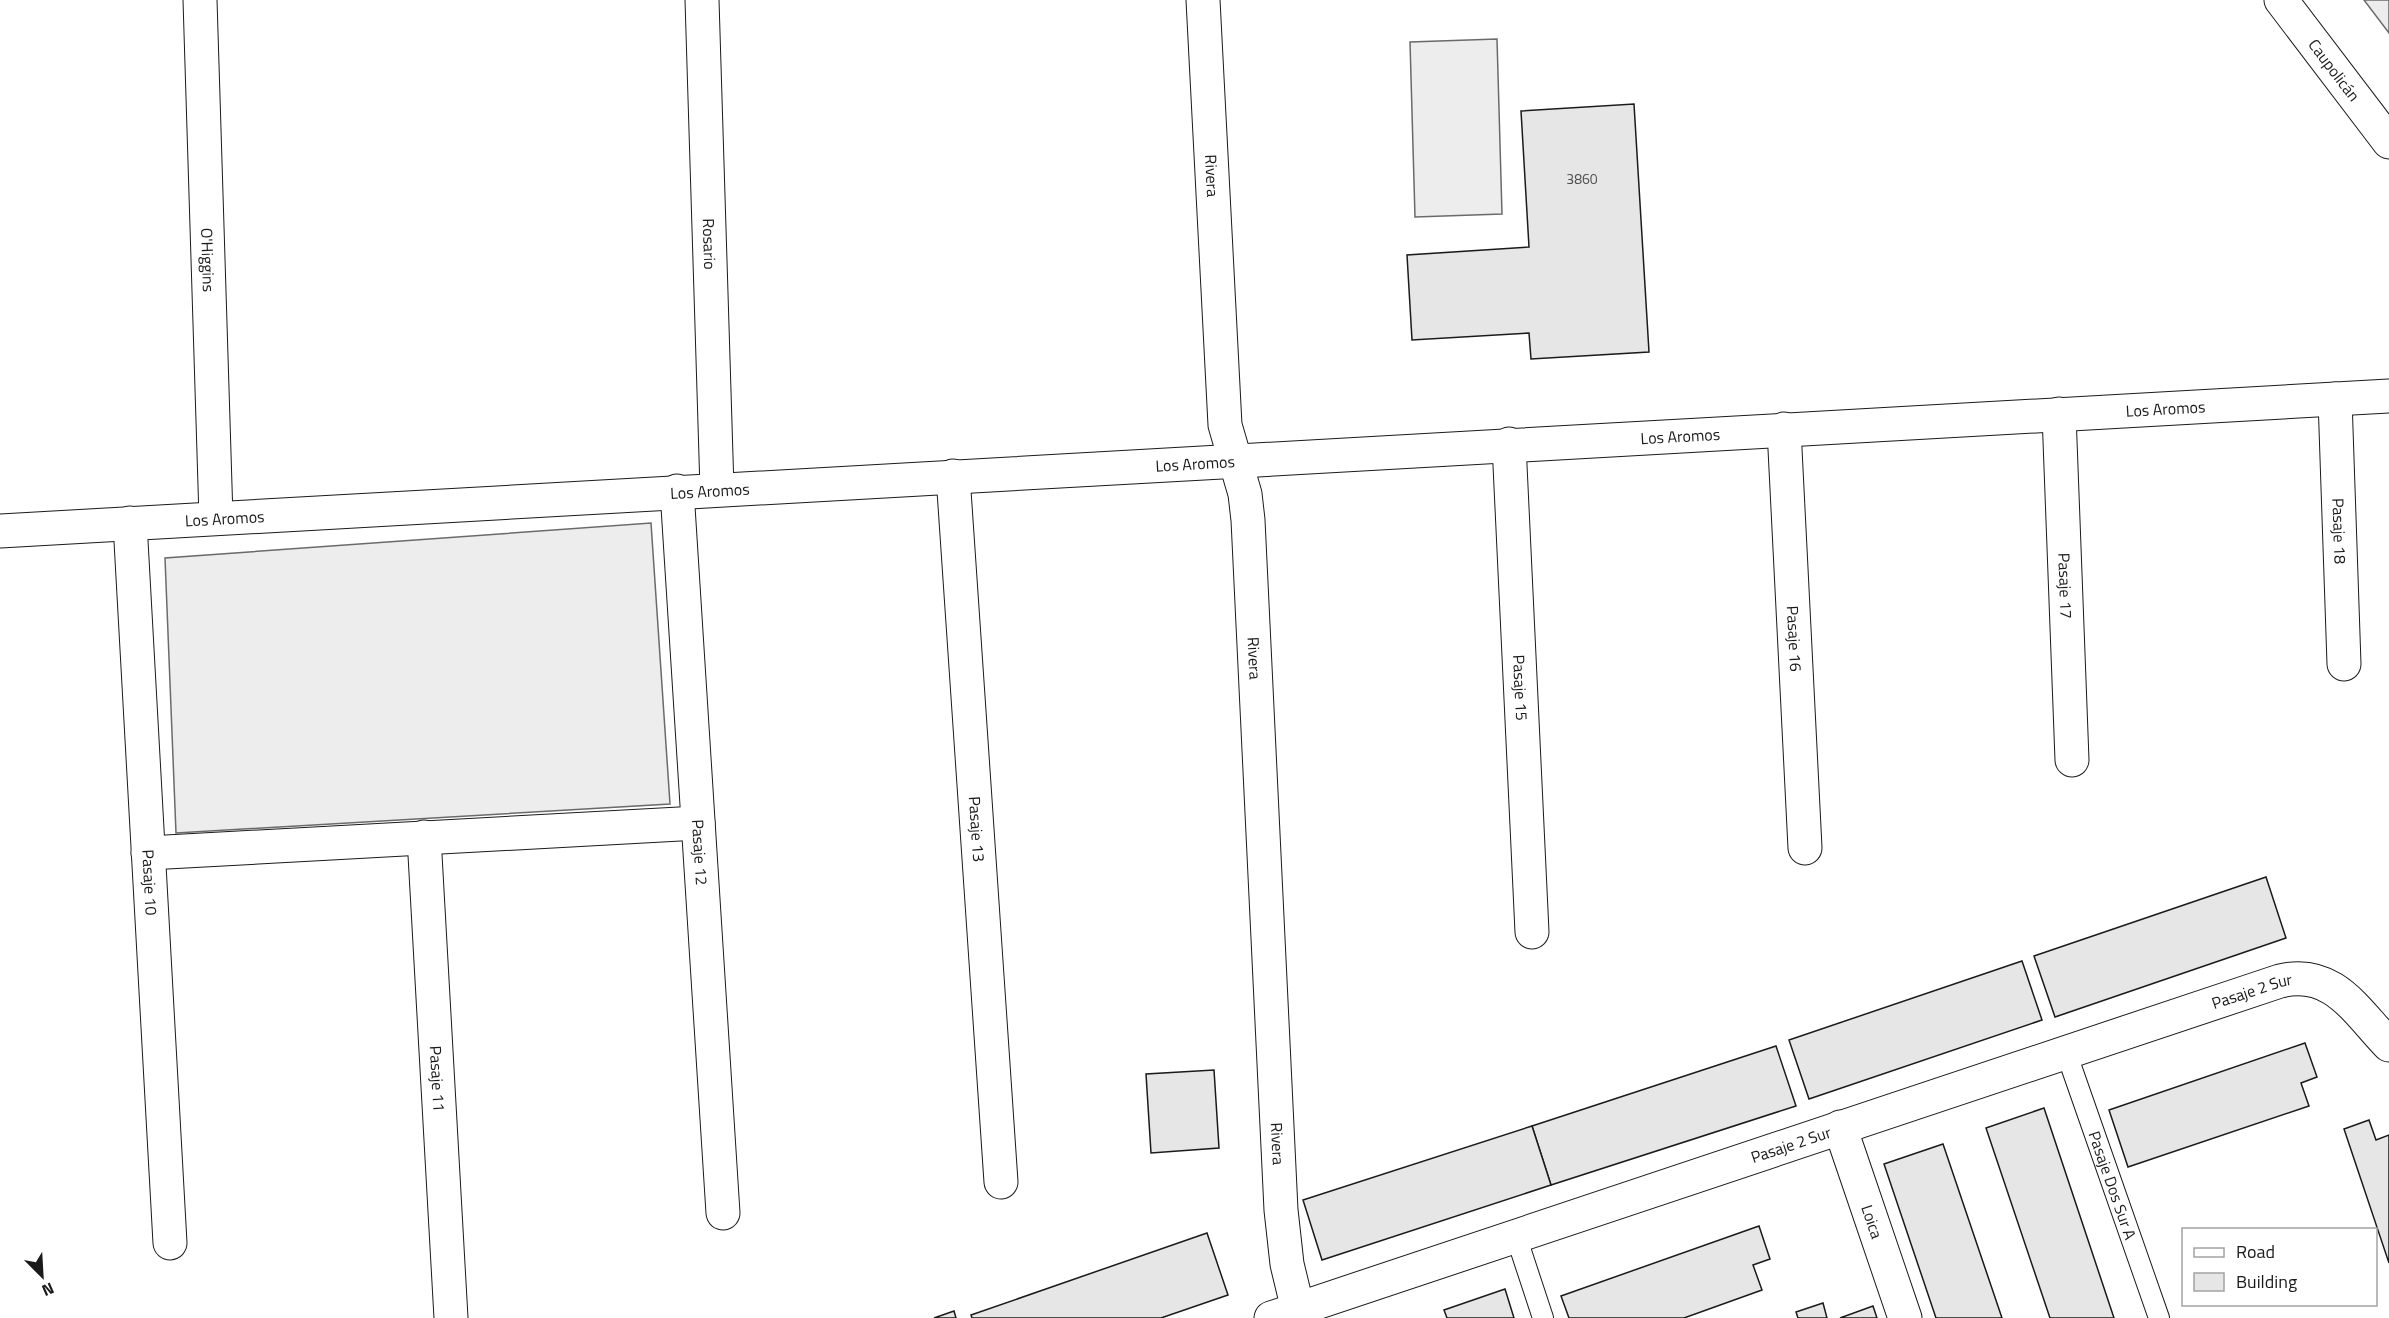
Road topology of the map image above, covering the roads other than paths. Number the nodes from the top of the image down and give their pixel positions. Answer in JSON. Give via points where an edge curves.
{"nodes":[{"id":1,"x":200,"y":0,"type":"edge"},
{"id":2,"x":702,"y":0,"type":"edge"},
{"id":3,"x":1203,"y":0,"type":"edge"},
{"id":4,"x":2281,"y":0,"type":"edge"},
{"id":5,"x":2389,"y":142,"type":"edge"},
{"id":6,"x":2389,"y":396,"type":"edge"},
{"id":7,"x":2335,"y":399,"type":"junction"},
{"id":8,"x":2059,"y":414,"type":"junction"},
{"id":9,"x":1784,"y":429,"type":"junction"},
{"id":10,"x":1509,"y":444,"type":"junction"},
{"id":11,"x":1235,"y":461,"type":"junction"},
{"id":12,"x":953,"y":476,"type":"junction"},
{"id":13,"x":717,"y":489,"type":"junction"},
{"id":14,"x":676,"y":491,"type":"junction"},
{"id":15,"x":216,"y":518,"type":"junction"},
{"id":16,"x":130,"y":523,"type":"junction"},
{"id":17,"x":0,"y":531,"type":"edge"},
{"id":18,"x":2344,"y":664,"type":"dead end"},
{"id":19,"x":2072,"y":760,"type":"dead end"},
{"id":20,"x":698,"y":823,"type":"junction"},
{"id":21,"x":424,"y":837,"type":"junction"},
{"id":22,"x":1805,"y":848,"type":"dead end"},
{"id":23,"x":148,"y":853,"type":"junction"},
{"id":24,"x":1532,"y":932,"type":"dead end"},
{"id":25,"x":2389,"y":1045,"type":"edge"},
{"id":26,"x":2066,"y":1052,"type":"junction"},
{"id":27,"x":1840,"y":1127,"type":"junction"},
{"id":28,"x":1001,"y":1182,"type":"dead end"},
{"id":29,"x":723,"y":1213,"type":"dead end"},
{"id":30,"x":1516,"y":1236,"type":"junction"},
{"id":31,"x":170,"y":1243,"type":"dead end"},
{"id":32,"x":1289,"y":1315,"type":"edge"},
{"id":33,"x":451,"y":1318,"type":"edge"},
{"id":34,"x":1543,"y":1318,"type":"edge"},
{"id":35,"x":1905,"y":1318,"type":"edge"},
{"id":36,"x":2159,"y":1318,"type":"edge"}],
"edges":[{"from":1,"to":15,"type":"street","name":"O'Higgins"},
{"from":2,"to":13,"type":"street","name":"Rosario"},
{"from":3,"to":11,"type":"street","name":"Rivera","via":[[1225,425]]},
{"from":4,"to":5,"type":"street","name":"Caupolicán"},
{"from":6,"to":7,"type":"street","name":"Los Aromos"},
{"from":7,"to":8,"type":"street","name":"Los Aromos"},
{"from":7,"to":18,"type":"street","name":"Pasaje 18"},
{"from":8,"to":9,"type":"street","name":"Los Aromos"},
{"from":8,"to":19,"type":"street","name":"Pasaje 17"},
{"from":9,"to":10,"type":"street","name":"Los Aromos"},
{"from":9,"to":22,"type":"street","name":"Pasaje 16"},
{"from":10,"to":11,"type":"street","name":"Los Aromos"},
{"from":10,"to":24,"type":"street","name":"Pasaje 15"},
{"from":11,"to":12,"type":"street","name":"Los Aromos"},
{"from":11,"to":32,"type":"street","name":"Rivera","via":[[1248,520]]},
{"from":12,"to":13,"type":"street","name":"Los Aromos"},
{"from":12,"to":28,"type":"street","name":"Pasaje 13"},
{"from":13,"to":14,"type":"street","name":"Los Aromos"},
{"from":14,"to":15,"type":"street","name":"Los Aromos"},
{"from":14,"to":20,"type":"street","name":"Pasaje 12"},
{"from":15,"to":16,"type":"street","name":"Los Aromos"},
{"from":16,"to":17,"type":"street","name":"Los Aromos"},
{"from":16,"to":23,"type":"street","name":"Pasaje 10"},
{"from":20,"to":21,"type":"street"},
{"from":20,"to":29,"type":"street","name":"Pasaje 12"},
{"from":21,"to":23,"type":"street"},
{"from":21,"to":33,"type":"street","name":"Pasaje 11"},
{"from":23,"to":31,"type":"street","name":"Pasaje 10"},
{"from":25,"to":26,"type":"street","name":"Pasaje 2 Sur","via":[[2337,990],[2324,982],[2295,977]]},
{"from":26,"to":27,"type":"street","name":"Pasaje 2 Sur"},
{"from":26,"to":36,"type":"lane","name":"Pasaje Dos Sur A"},
{"from":27,"to":30,"type":"street","name":"Pasaje 2 Sur"},
{"from":27,"to":35,"type":"street","name":"Loica"},
{"from":30,"to":32,"type":"street","name":"Pasaje 2 Sur"},
{"from":30,"to":34,"type":"lane"}]}
